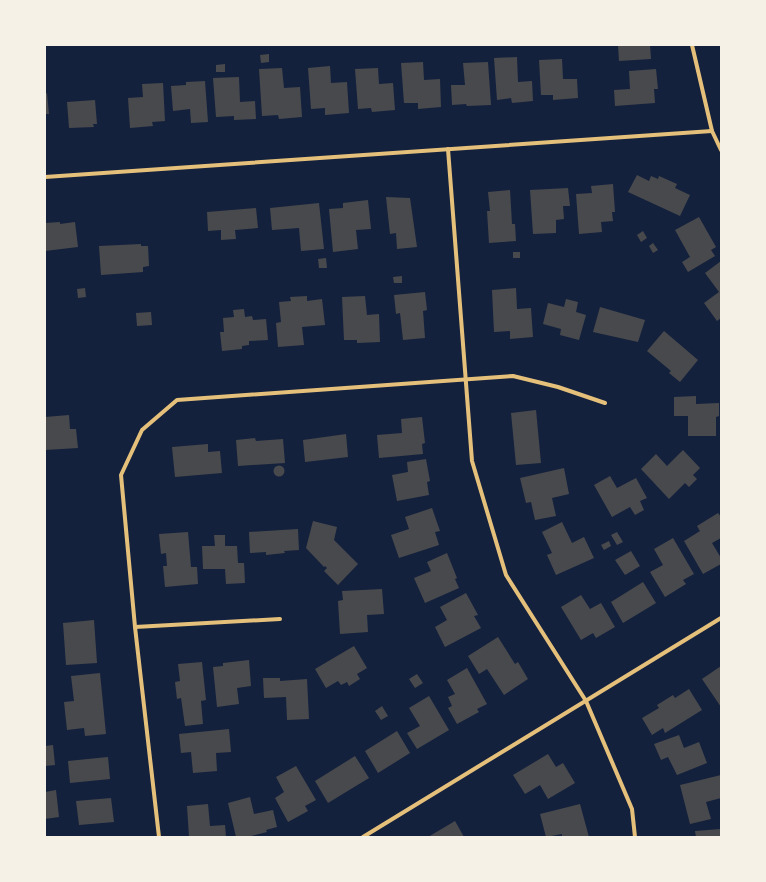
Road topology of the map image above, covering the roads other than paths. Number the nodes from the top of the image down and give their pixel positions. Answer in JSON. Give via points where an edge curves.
{"nodes":[{"id":1,"x":692,"y":45,"type":"edge"},
{"id":2,"x":712,"y":131,"type":"junction"},
{"id":3,"x":448,"y":149,"type":"junction"},
{"id":4,"x":721,"y":150,"type":"edge"},
{"id":5,"x":45,"y":177,"type":"edge"},
{"id":6,"x":467,"y":380,"type":"junction"},
{"id":7,"x":605,"y":403,"type":"dead end"},
{"id":8,"x":280,"y":618,"type":"dead end"},
{"id":9,"x":721,"y":618,"type":"edge"},
{"id":10,"x":135,"y":627,"type":"junction"},
{"id":11,"x":586,"y":702,"type":"junction"},
{"id":12,"x":159,"y":837,"type":"edge"},
{"id":13,"x":363,"y":837,"type":"edge"},
{"id":14,"x":636,"y":837,"type":"edge"}],
"edges":[{"from":1,"to":2,"type":"street"},
{"from":2,"to":3,"type":"street"},
{"from":2,"to":4,"type":"street"},
{"from":3,"to":5,"type":"street"},
{"from":3,"to":6,"type":"street"},
{"from":6,"to":7,"type":"street","via":[[513,376],[558,387]]},
{"from":6,"to":10,"type":"street","via":[[177,400],[142,430],[121,475]]},
{"from":6,"to":11,"type":"street","via":[[472,461],[506,575]]},
{"from":8,"to":10,"type":"street"},
{"from":9,"to":11,"type":"street"},
{"from":10,"to":12,"type":"street"},
{"from":11,"to":13,"type":"street"},
{"from":11,"to":14,"type":"street","via":[[632,809]]}]}
